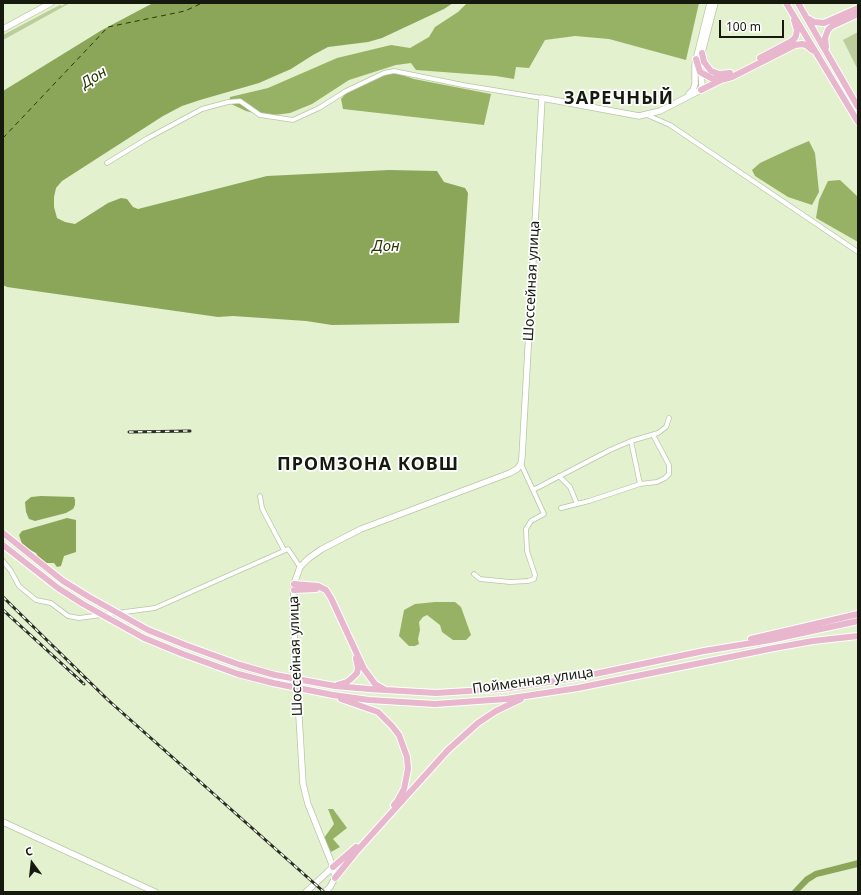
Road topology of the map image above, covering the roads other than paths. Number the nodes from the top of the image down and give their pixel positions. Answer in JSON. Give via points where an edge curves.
{"nodes":[{"id":1,"x":51,"y":3,"type":"edge"},
{"id":2,"x":710,"y":3,"type":"edge"},
{"id":3,"x":715,"y":3,"type":"edge"},
{"id":4,"x":786,"y":3,"type":"edge"},
{"id":5,"x":799,"y":5,"type":"edge"},
{"id":6,"x":858,"y":8,"type":"edge"},
{"id":7,"x":791,"y":11,"type":"junction"},
{"id":8,"x":858,"y":14,"type":"edge"},
{"id":9,"x":3,"y":29,"type":"edge"},
{"id":10,"x":702,"y":53,"type":"junction"},
{"id":11,"x":828,"y":53,"type":"junction"},
{"id":12,"x":819,"y":58,"type":"junction"},
{"id":13,"x":696,"y":59,"type":"junction"},
{"id":14,"x":700,"y":72,"type":"junction"},
{"id":15,"x":730,"y":73,"type":"junction"},
{"id":16,"x":721,"y":80,"type":"junction"},
{"id":17,"x":701,"y":90,"type":"junction"},
{"id":18,"x":542,"y":98,"type":"junction"},
{"id":19,"x":684,"y":99,"type":"junction"},
{"id":20,"x":858,"y":107,"type":"edge"},
{"id":21,"x":647,"y":114,"type":"junction"},
{"id":22,"x":858,"y":122,"type":"edge"},
{"id":23,"x":108,"y":163,"type":"dead end"},
{"id":24,"x":858,"y":252,"type":"edge"},
{"id":25,"x":670,"y":418,"type":"dead end"},
{"id":26,"x":653,"y":435,"type":"junction"},
{"id":27,"x":631,"y":441,"type":"junction"},
{"id":28,"x":521,"y":464,"type":"junction"},
{"id":29,"x":559,"y":476,"type":"junction"},
{"id":30,"x":640,"y":484,"type":"junction"},
{"id":31,"x":533,"y":490,"type":"junction"},
{"id":32,"x":260,"y":496,"type":"dead end"},
{"id":33,"x":577,"y":504,"type":"junction"},
{"id":34,"x":561,"y":508,"type":"dead end"},
{"id":35,"x":3,"y":533,"type":"edge"},
{"id":36,"x":3,"y":545,"type":"edge"},
{"id":37,"x":286,"y":550,"type":"junction"},
{"id":38,"x":3,"y":561,"type":"edge"},
{"id":39,"x":300,"y":567,"type":"junction"},
{"id":40,"x":474,"y":574,"type":"dead end"},
{"id":41,"x":294,"y":587,"type":"junction"},
{"id":42,"x":858,"y":614,"type":"edge"},
{"id":43,"x":858,"y":621,"type":"edge"},
{"id":44,"x":858,"y":636,"type":"edge"},
{"id":45,"x":726,"y":647,"type":"junction"},
{"id":46,"x":335,"y":686,"type":"junction"},
{"id":47,"x":385,"y":690,"type":"junction"},
{"id":48,"x":550,"y":692,"type":"junction"},
{"id":49,"x":334,"y":695,"type":"junction"},
{"id":50,"x":3,"y":822,"type":"edge"},
{"id":51,"x":333,"y":867,"type":"junction"},
{"id":52,"x":343,"y":868,"type":"junction"},
{"id":53,"x":335,"y":878,"type":"junction"},
{"id":54,"x":155,"y":892,"type":"edge"},
{"id":55,"x":306,"y":892,"type":"edge"},
{"id":56,"x":325,"y":892,"type":"edge"}],
"edges":[{"from":1,"to":9,"type":"main road"},
{"from":2,"to":13,"type":"main road"},
{"from":3,"to":10,"type":"main road"},
{"from":4,"to":7,"type":"main road"},
{"from":5,"to":6,"type":"main road","via":[[811,21],[818,24]]},
{"from":5,"to":11,"type":"main road"},
{"from":7,"to":12,"type":"main road"},
{"from":7,"to":15,"type":"main road","via":[[797,30],[794,39]]},
{"from":8,"to":11,"type":"main road","via":[[828,30],[825,38]]},
{"from":10,"to":14,"type":"main road"},
{"from":10,"to":15,"type":"main road","via":[[704,62],[711,70],[720,74]]},
{"from":11,"to":20,"type":"main road"},
{"from":12,"to":16,"type":"main road","via":[[806,45],[799,44]]},
{"from":12,"to":22,"type":"main road"},
{"from":13,"to":14,"type":"main road"},
{"from":13,"to":19,"type":"main road","via":[[695,84]]},
{"from":14,"to":16,"type":"main road"},
{"from":14,"to":17,"type":"main road"},
{"from":15,"to":16,"type":"main road"},
{"from":16,"to":17,"type":"main road"},
{"from":17,"to":19,"type":"main road"},
{"from":18,"to":21,"type":"main road","via":[[631,115]]},
{"from":18,"to":23,"type":"street","via":[[394,71],[346,91],[293,120],[260,115],[240,101],[202,109]]},
{"from":18,"to":28,"type":"main road","name":"Шоссейная улица"},
{"from":19,"to":21,"type":"main road","via":[[660,111]]},
{"from":21,"to":24,"type":"street","via":[[670,125]]},
{"from":25,"to":26,"type":"street","via":[[662,432]]},
{"from":26,"to":27,"type":"street"},
{"from":26,"to":30,"type":"street","via":[[669,465],[669,474],[656,482]]},
{"from":27,"to":29,"type":"street"},
{"from":27,"to":30,"type":"street"},
{"from":28,"to":31,"type":"street","name":"Шоссейная улица"},
{"from":28,"to":39,"type":"main road","name":"Шоссейная улица","via":[[510,473],[348,535],[322,549]]},
{"from":29,"to":31,"type":"street"},
{"from":29,"to":33,"type":"street","via":[[570,487]]},
{"from":30,"to":33,"type":"street"},
{"from":31,"to":40,"type":"street","name":"Шоссейная улица","via":[[544,514],[531,521],[526,528],[527,551],[534,579],[528,582],[510,582],[480,579]]},
{"from":32,"to":37,"type":"street","via":[[262,508]]},
{"from":33,"to":34,"type":"street"},
{"from":35,"to":46,"type":"main road","name":"Пойменная улица","bridge":true,"via":[[63,580],[148,630],[240,665]]},
{"from":36,"to":49,"type":"main road","bridge":true,"via":[[58,588],[144,638],[238,674]]},
{"from":37,"to":38,"type":"street","via":[[155,608],[79,618],[68,616],[50,603],[36,600],[19,586]]},
{"from":37,"to":39,"type":"street"},
{"from":39,"to":41,"type":"main road","name":"Шоссейная улица"},
{"from":41,"to":46,"type":"main road","via":[[317,589],[323,594],[358,662],[357,673],[347,682]]},
{"from":41,"to":47,"type":"main road","via":[[318,586],[326,590],[364,669],[375,684]]},
{"from":41,"to":51,"type":"main road","name":"Шоссейная улица","via":[[294,635],[303,784],[308,804]]},
{"from":42,"to":45,"type":"main road"},
{"from":43,"to":45,"type":"main road"},
{"from":44,"to":48,"type":"main road","name":"Пойменная улица","via":[[813,641]]},
{"from":45,"to":47,"type":"main road","name":"Пойменная улица","via":[[576,678],[515,687],[436,693]]},
{"from":46,"to":47,"type":"main road","name":"Пойменная улица"},
{"from":48,"to":49,"type":"main road","name":"Пойменная улица","via":[[506,699],[435,704]]},
{"from":48,"to":52,"type":"main road","via":[[520,699],[496,711],[463,736]]},
{"from":49,"to":51,"type":"main road","via":[[378,712],[399,735],[407,757],[408,769],[404,789],[398,800],[352,851]]},
{"from":50,"to":54,"type":"main road"},
{"from":51,"to":52,"type":"main road"},
{"from":51,"to":53,"type":"main road"},
{"from":51,"to":55,"type":"main road"},
{"from":52,"to":53,"type":"main road"},
{"from":53,"to":56,"type":"main road"}]}
